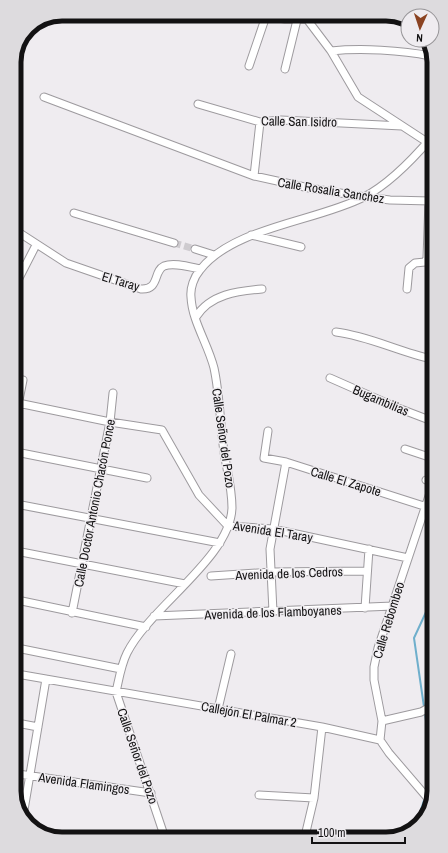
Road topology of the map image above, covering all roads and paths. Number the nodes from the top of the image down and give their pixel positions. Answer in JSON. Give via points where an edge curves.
{"nodes":[{"id":1,"x":264,"y":21,"type":"edge"},
{"id":2,"x":297,"y":21,"type":"edge"},
{"id":3,"x":309,"y":21,"type":"edge"},
{"id":4,"x":332,"y":51,"type":"junction"},
{"id":5,"x":426,"y":56,"type":"edge"},
{"id":6,"x":249,"y":66,"type":"dead end"},
{"id":7,"x":285,"y":69,"type":"dead end"},
{"id":8,"x":44,"y":97,"type":"dead end"},
{"id":9,"x":198,"y":104,"type":"dead end"},
{"id":10,"x":260,"y":122,"type":"junction"},
{"id":11,"x":402,"y":126,"type":"junction"},
{"id":12,"x":427,"y":141,"type":"edge"},
{"id":13,"x":427,"y":144,"type":"edge"},
{"id":14,"x":254,"y":176,"type":"junction"},
{"id":15,"x":365,"y":197,"type":"junction"},
{"id":16,"x":427,"y":201,"type":"edge"},
{"id":17,"x":74,"y":213,"type":"dead end"},
{"id":18,"x":21,"y":234,"type":"edge"},
{"id":19,"x":250,"y":235,"type":"junction"},
{"id":20,"x":174,"y":243,"type":"tunnel mouth"},
{"id":21,"x":36,"y":244,"type":"junction"},
{"id":22,"x":302,"y":247,"type":"dead end"},
{"id":23,"x":195,"y":249,"type":"tunnel mouth"},
{"id":24,"x":214,"y":255,"type":"junction"},
{"id":25,"x":427,"y":258,"type":"edge"},
{"id":26,"x":21,"y":265,"type":"edge"},
{"id":27,"x":24,"y":267,"type":"junction"},
{"id":28,"x":200,"y":269,"type":"junction"},
{"id":29,"x":21,"y":273,"type":"edge"},
{"id":30,"x":262,"y":289,"type":"dead end"},
{"id":31,"x":407,"y":289,"type":"dead end"},
{"id":32,"x":196,"y":317,"type":"junction"},
{"id":33,"x":336,"y":332,"type":"dead end"},
{"id":34,"x":427,"y":358,"type":"edge"},
{"id":35,"x":330,"y":378,"type":"dead end"},
{"id":36,"x":23,"y":380,"type":"dead end"},
{"id":37,"x":21,"y":390,"type":"edge"},
{"id":38,"x":113,"y":393,"type":"dead end"},
{"id":39,"x":21,"y":405,"type":"edge"},
{"id":40,"x":427,"y":419,"type":"edge"},
{"id":41,"x":110,"y":422,"type":"junction"},
{"id":42,"x":268,"y":431,"type":"dead end"},
{"id":43,"x":405,"y":449,"type":"dead end"},
{"id":44,"x":21,"y":453,"type":"edge"},
{"id":45,"x":427,"y":456,"type":"edge"},
{"id":46,"x":286,"y":462,"type":"junction"},
{"id":47,"x":101,"y":468,"type":"junction"},
{"id":48,"x":147,"y":478,"type":"dead end"},
{"id":49,"x":21,"y":505,"type":"edge"},
{"id":50,"x":427,"y":507,"type":"joint"},
{"id":51,"x":90,"y":517,"type":"junction"},
{"id":52,"x":228,"y":526,"type":"junction"},
{"id":53,"x":273,"y":529,"type":"junction"},
{"id":54,"x":220,"y":543,"type":"junction"},
{"id":55,"x":369,"y":549,"type":"junction"},
{"id":56,"x":21,"y":552,"type":"edge"},
{"id":57,"x":408,"y":558,"type":"junction"},
{"id":58,"x":82,"y":565,"type":"junction"},
{"id":59,"x":367,"y":571,"type":"junction"},
{"id":60,"x":272,"y":572,"type":"junction"},
{"id":61,"x":211,"y":576,"type":"dead end"},
{"id":62,"x":185,"y":584,"type":"junction"},
{"id":63,"x":21,"y":601,"type":"edge"},
{"id":64,"x":393,"y":606,"type":"junction"},
{"id":65,"x":365,"y":608,"type":"junction"},
{"id":66,"x":72,"y":612,"type":"junction"},
{"id":67,"x":273,"y":612,"type":"junction"},
{"id":68,"x":154,"y":616,"type":"junction"},
{"id":69,"x":146,"y":627,"type":"junction"},
{"id":70,"x":21,"y":649,"type":"edge"},
{"id":71,"x":231,"y":654,"type":"dead end"},
{"id":72,"x":121,"y":669,"type":"junction"},
{"id":73,"x":21,"y":675,"type":"edge"},
{"id":74,"x":46,"y":679,"type":"junction"},
{"id":75,"x":116,"y":692,"type":"junction"},
{"id":76,"x":218,"y":709,"type":"junction"},
{"id":77,"x":427,"y":709,"type":"edge"},
{"id":78,"x":382,"y":721,"type":"junction"},
{"id":79,"x":21,"y":724,"type":"edge"},
{"id":80,"x":38,"y":727,"type":"junction"},
{"id":81,"x":322,"y":727,"type":"junction"},
{"id":82,"x":380,"y":740,"type":"junction"},
{"id":83,"x":21,"y":774,"type":"edge"},
{"id":84,"x":29,"y":775,"type":"junction"},
{"id":85,"x":151,"y":793,"type":"junction"},
{"id":86,"x":259,"y":795,"type":"dead end"},
{"id":87,"x":426,"y":796,"type":"edge"},
{"id":88,"x":314,"y":798,"type":"junction"},
{"id":89,"x":24,"y":807,"type":"edge"},
{"id":90,"x":164,"y":832,"type":"edge"},
{"id":91,"x":306,"y":832,"type":"edge"}],
"edges":[{"from":1,"to":6,"type":"street"},
{"from":2,"to":7,"type":"street"},
{"from":3,"to":4,"type":"street"},
{"from":4,"to":5,"type":"street"},
{"from":4,"to":11,"type":"street","via":[[358,97]]},
{"from":8,"to":14,"type":"street","name":"Calle Rosalia Sanchez"},
{"from":9,"to":10,"type":"street","name":"Calle San Isidro"},
{"from":10,"to":11,"type":"street","name":"Calle San Isidro","via":[[281,120]]},
{"from":10,"to":14,"type":"street"},
{"from":11,"to":12,"type":"street"},
{"from":13,"to":15,"type":"street","name":"Calle Señor del Pozo"},
{"from":14,"to":15,"type":"street","name":"Calle Rosalia Sanchez"},
{"from":15,"to":16,"type":"street","name":"Calle Rosalia Sanchez"},
{"from":15,"to":19,"type":"street","name":"Calle Señor del Pozo"},
{"from":17,"to":20,"type":"street"},
{"from":18,"to":21,"type":"street"},
{"from":19,"to":22,"type":"street"},
{"from":19,"to":24,"type":"street","name":"Calle Señor del Pozo"},
{"from":21,"to":27,"type":"street"},
{"from":21,"to":28,"type":"street","name":"El Taray","via":[[66,263],[147,289],[152,286],[160,270],[165,266]]},
{"from":23,"to":24,"type":"street"},
{"from":24,"to":28,"type":"street","name":"Calle Señor del Pozo"},
{"from":25,"to":31,"type":"street","via":[[425,262],[415,263],[409,268]]},
{"from":26,"to":27,"type":"street"},
{"from":27,"to":29,"type":"street"},
{"from":28,"to":32,"type":"street","name":"Calle Señor del Pozo","via":[[192,284],[190,295]]},
{"from":30,"to":32,"type":"street","via":[[236,292],[220,298],[205,306]]},
{"from":32,"to":52,"type":"street","name":"Calle Señor del Pozo","via":[[213,367],[218,393],[224,453],[231,481],[232,509]]},
{"from":33,"to":34,"type":"street","via":[[378,341],[409,354]]},
{"from":35,"to":40,"type":"street","name":"Bugambilias"},
{"from":36,"to":37,"type":"street"},
{"from":38,"to":41,"type":"street","name":"Calle Doctor Antonio Chacón Ponce"},
{"from":39,"to":41,"type":"street"},
{"from":41,"to":47,"type":"street","name":"Calle Doctor Antonio Chacón Ponce"},
{"from":41,"to":52,"type":"street","name":"Avenida El Taray","via":[[162,430],[199,494]]},
{"from":42,"to":46,"type":"street","name":"Calle El Zapote","via":[[264,458]]},
{"from":43,"to":45,"type":"street"},
{"from":44,"to":47,"type":"street"},
{"from":46,"to":50,"type":"street","name":"Calle El Zapote"},
{"from":46,"to":53,"type":"street"},
{"from":47,"to":48,"type":"street"},
{"from":47,"to":51,"type":"street","name":"Calle Doctor Antonio Chacón Ponce"},
{"from":49,"to":51,"type":"street"},
{"from":50,"to":57,"type":"street","name":"Calle Rebombeo"},
{"from":51,"to":54,"type":"street"},
{"from":51,"to":58,"type":"street","name":"Calle Doctor Antonio Chacón Ponce"},
{"from":52,"to":53,"type":"street","name":"Avenida El Taray"},
{"from":52,"to":54,"type":"street","name":"Calle Señor del Pozo"},
{"from":53,"to":55,"type":"street","name":"Avenida El Taray"},
{"from":53,"to":60,"type":"street","via":[[270,549]]},
{"from":54,"to":62,"type":"street","name":"Calle Señor del Pozo"},
{"from":55,"to":57,"type":"street","name":"Avenida El Taray"},
{"from":55,"to":59,"type":"street"},
{"from":56,"to":58,"type":"street"},
{"from":57,"to":64,"type":"street","name":"Calle Rebombeo"},
{"from":58,"to":62,"type":"street"},
{"from":58,"to":66,"type":"street","name":"Calle Doctor Antonio Chacón Ponce"},
{"from":59,"to":60,"type":"street","name":"Avenida de los Cedros"},
{"from":59,"to":65,"type":"street"},
{"from":60,"to":61,"type":"street","name":"Avenida de los Cedros"},
{"from":60,"to":67,"type":"street"},
{"from":62,"to":68,"type":"street","name":"Calle Señor del Pozo"},
{"from":63,"to":66,"type":"street"},
{"from":64,"to":65,"type":"street","name":"Avenida de los Flamboyanes"},
{"from":64,"to":78,"type":"street","name":"Calle Rebombeo","via":[[374,667]]},
{"from":65,"to":67,"type":"street","name":"Avenida de los Flamboyanes"},
{"from":66,"to":69,"type":"street"},
{"from":67,"to":68,"type":"street","name":"Avenida de los Flamboyanes"},
{"from":68,"to":69,"type":"street","name":"Calle Señor del Pozo"},
{"from":69,"to":72,"type":"street","name":"Calle Señor del Pozo","via":[[127,651]]},
{"from":70,"to":72,"type":"street"},
{"from":71,"to":76,"type":"street"},
{"from":72,"to":75,"type":"street","name":"Calle Señor del Pozo"},
{"from":73,"to":74,"type":"street","name":"Callejón El Palmar 2"},
{"from":74,"to":75,"type":"street","name":"Callejón El Palmar 2"},
{"from":74,"to":80,"type":"street"},
{"from":75,"to":76,"type":"street","name":"Callejón El Palmar 2"},
{"from":75,"to":85,"type":"street","name":"Calle Señor del Pozo"},
{"from":76,"to":81,"type":"street","name":"Callejón El Palmar 2"},
{"from":77,"to":78,"type":"street"},
{"from":78,"to":82,"type":"street","name":"Calle Rebombeo"},
{"from":79,"to":80,"type":"street"},
{"from":80,"to":84,"type":"street"},
{"from":81,"to":82,"type":"street","name":"Callejón El Palmar 2"},
{"from":81,"to":88,"type":"street"},
{"from":82,"to":87,"type":"street"},
{"from":83,"to":84,"type":"street","name":"Avenida Flamingos"},
{"from":84,"to":85,"type":"street","name":"Avenida Flamingos"},
{"from":84,"to":89,"type":"street"},
{"from":85,"to":90,"type":"street","name":"Calle Señor del Pozo"},
{"from":86,"to":88,"type":"street"},
{"from":88,"to":91,"type":"street"}]}
